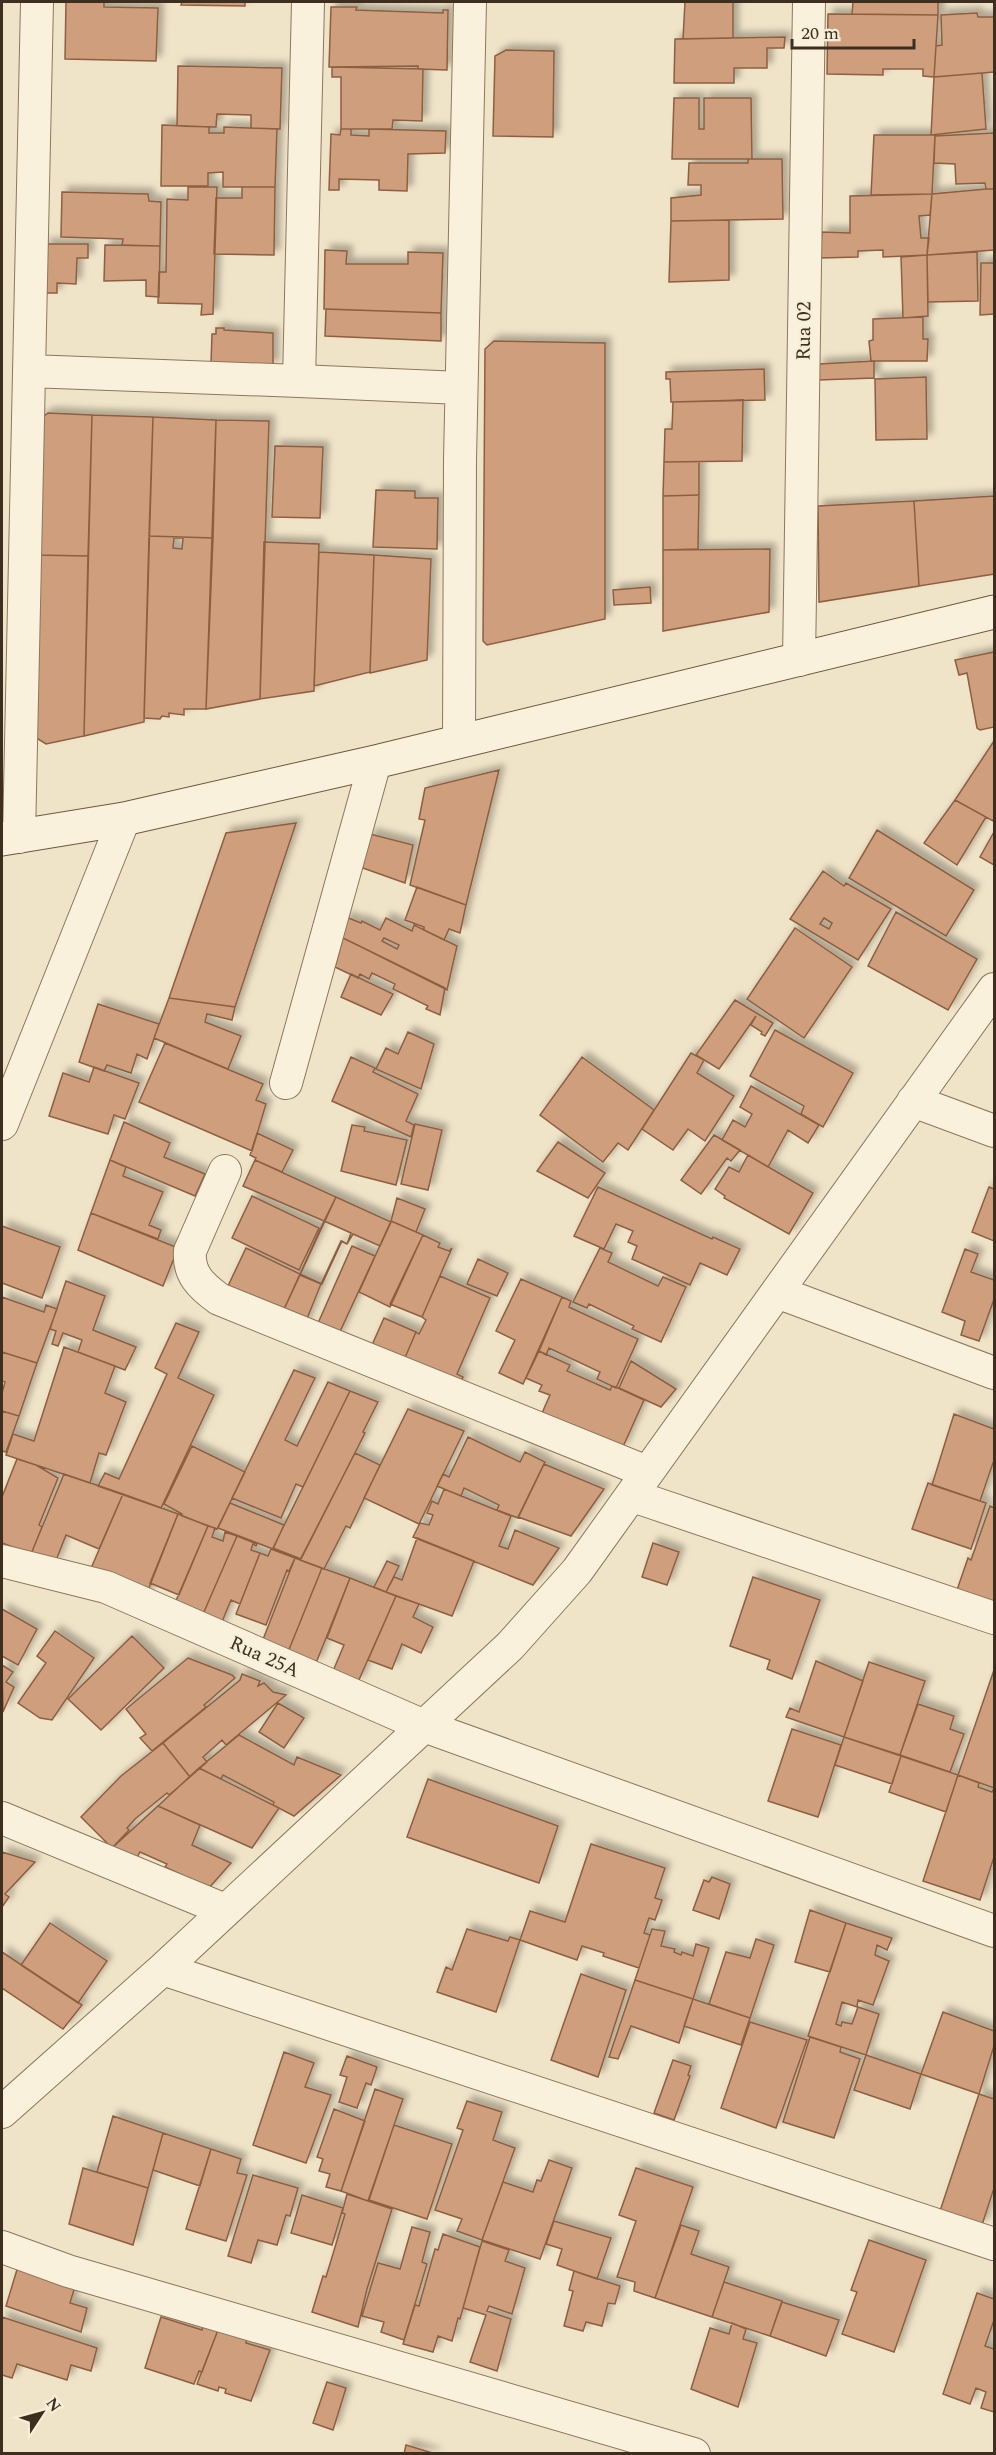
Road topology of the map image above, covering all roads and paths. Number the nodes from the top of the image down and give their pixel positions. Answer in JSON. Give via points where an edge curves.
{"nodes":[{"id":1,"x":37,"y":2,"type":"edge"},
{"id":2,"x":308,"y":2,"type":"edge"},
{"id":3,"x":470,"y":2,"type":"edge"},
{"id":4,"x":809,"y":2,"type":"edge"},
{"id":5,"x":29,"y":371,"type":"junction"},
{"id":6,"x":299,"y":381,"type":"junction"},
{"id":7,"x":461,"y":388,"type":"junction"},
{"id":8,"x":994,"y":612,"type":"edge"},
{"id":9,"x":799,"y":660,"type":"junction"},
{"id":10,"x":459,"y":740,"type":"junction"},
{"id":11,"x":375,"y":762,"type":"junction"},
{"id":12,"x":124,"y":819,"type":"junction"},
{"id":13,"x":10,"y":838,"type":"edge"},
{"id":14,"x":994,"y":989,"type":"edge"},
{"id":15,"x":286,"y":1083,"type":"dead end"},
{"id":16,"x":913,"y":1101,"type":"junction"},
{"id":17,"x":2,"y":1124,"type":"edge"},
{"id":18,"x":994,"y":1131,"type":"edge"},
{"id":19,"x":225,"y":1171,"type":"dead end"},
{"id":20,"x":777,"y":1292,"type":"junction"},
{"id":21,"x":994,"y":1373,"type":"edge"},
{"id":22,"x":640,"y":1484,"type":"junction"},
{"id":23,"x":2,"y":1561,"type":"edge"},
{"id":24,"x":994,"y":1618,"type":"edge"},
{"id":25,"x":424,"y":1726,"type":"junction"},
{"id":26,"x":2,"y":1818,"type":"edge"},
{"id":27,"x":225,"y":1910,"type":"junction"},
{"id":28,"x":994,"y":1931,"type":"edge"},
{"id":29,"x":164,"y":1969,"type":"junction"},
{"id":30,"x":2,"y":2112,"type":"edge"},
{"id":31,"x":994,"y":2244,"type":"edge"},
{"id":32,"x":2,"y":2247,"type":"edge"},
{"id":33,"x":694,"y":2454,"type":"edge"}],
"edges":[{"from":1,"to":5,"type":"street"},
{"from":2,"to":6,"type":"street"},
{"from":3,"to":7,"type":"street"},
{"from":4,"to":9,"type":"street","name":"Rua 02"},
{"from":5,"to":6,"type":"street"},
{"from":5,"to":13,"type":"street"},
{"from":6,"to":7,"type":"street"},
{"from":7,"to":10,"type":"street"},
{"from":8,"to":9,"type":"street"},
{"from":9,"to":10,"type":"street"},
{"from":10,"to":11,"type":"street"},
{"from":11,"to":12,"type":"street"},
{"from":11,"to":15,"type":"street"},
{"from":12,"to":13,"type":"street"},
{"from":12,"to":17,"type":"street"},
{"from":14,"to":16,"type":"street"},
{"from":16,"to":18,"type":"street"},
{"from":16,"to":20,"type":"street"},
{"from":19,"to":22,"type":"street","via":[[190,1251],[189,1264],[200,1285],[219,1299]]},
{"from":20,"to":21,"type":"street"},
{"from":20,"to":22,"type":"street"},
{"from":22,"to":24,"type":"street"},
{"from":22,"to":25,"type":"street","via":[[578,1571],[510,1646]]},
{"from":23,"to":25,"type":"street","name":"Rua 25A","via":[[106,1587]]},
{"from":25,"to":27,"type":"street"},
{"from":25,"to":28,"type":"street","name":"Rua 25A"},
{"from":26,"to":27,"type":"street"},
{"from":27,"to":29,"type":"street"},
{"from":29,"to":30,"type":"street"},
{"from":29,"to":31,"type":"street"},
{"from":32,"to":33,"type":"street","via":[[68,2271]]}]}
